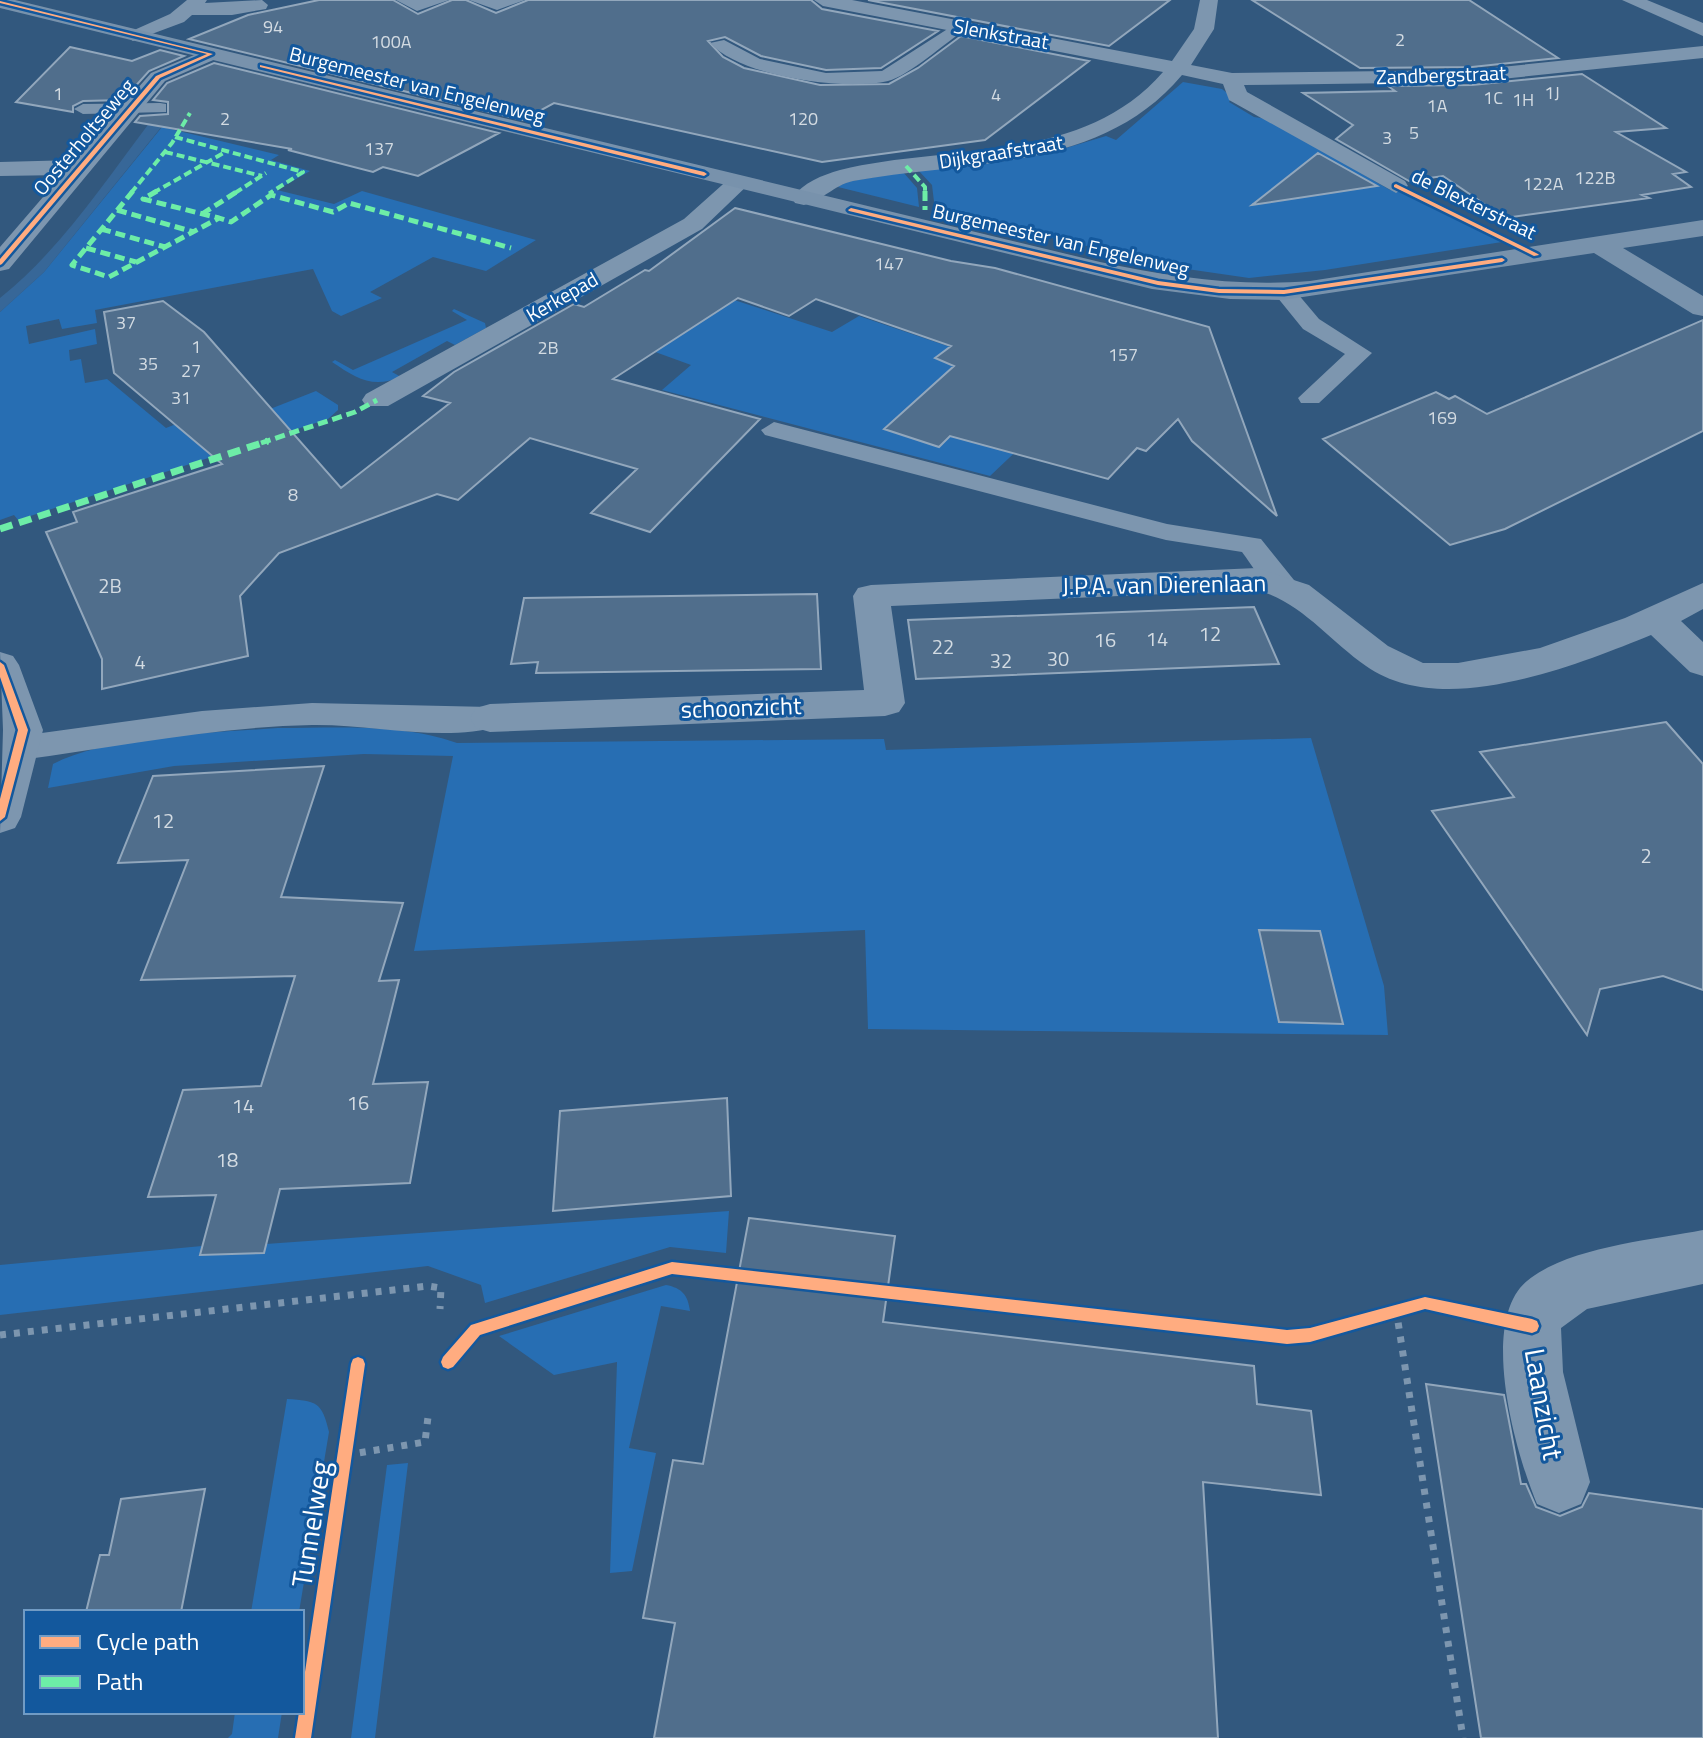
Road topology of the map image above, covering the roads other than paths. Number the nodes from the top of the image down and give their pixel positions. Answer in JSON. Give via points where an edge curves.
{"nodes":[{"id":1,"x":404,"y":0,"type":"edge"},
{"id":2,"x":441,"y":0,"type":"edge"},
{"id":3,"x":477,"y":0,"type":"edge"},
{"id":4,"x":517,"y":0,"type":"edge"},
{"id":5,"x":823,"y":0,"type":"edge"},
{"id":6,"x":1209,"y":0,"type":"edge"},
{"id":7,"x":1631,"y":0,"type":"edge"},
{"id":8,"x":0,"y":2,"type":"edge"},
{"id":9,"x":193,"y":4,"type":"edge"},
{"id":10,"x":259,"y":5,"type":"dead end"},
{"id":11,"x":960,"y":26,"type":"junction"},
{"id":12,"x":1703,"y":30,"type":"edge"},
{"id":13,"x":133,"y":35,"type":"junction"},
{"id":14,"x":718,"y":43,"type":"dead end"},
{"id":15,"x":1703,"y":52,"type":"edge"},
{"id":16,"x":211,"y":54,"type":"junction"},
{"id":17,"x":1180,"y":67,"type":"junction"},
{"id":18,"x":1232,"y":79,"type":"junction"},
{"id":19,"x":160,"y":108,"type":"dead end"},
{"id":20,"x":83,"y":109,"type":"dead end"},
{"id":21,"x":133,"y":109,"type":"junction"},
{"id":22,"x":83,"y":167,"type":"junction"},
{"id":23,"x":0,"y":169,"type":"edge"},
{"id":24,"x":739,"y":182,"type":"junction"},
{"id":25,"x":1396,"y":186,"type":"dead end"},
{"id":26,"x":804,"y":198,"type":"junction"},
{"id":27,"x":1703,"y":228,"type":"edge"},
{"id":28,"x":1631,"y":240,"type":"junction"},
{"id":29,"x":1599,"y":245,"type":"junction"},
{"id":30,"x":5,"y":250,"type":"edge"},
{"id":31,"x":1703,"y":286,"type":"edge"},
{"id":32,"x":1284,"y":292,"type":"junction"},
{"id":33,"x":1703,"y":308,"type":"edge"},
{"id":34,"x":1310,"y":398,"type":"dead end"},
{"id":35,"x":377,"y":400,"type":"dead end"},
{"id":36,"x":774,"y":430,"type":"dead end"},
{"id":37,"x":1283,"y":585,"type":"junction"},
{"id":38,"x":1703,"y":594,"type":"edge"},
{"id":39,"x":871,"y":596,"type":"joint"},
{"id":40,"x":1657,"y":619,"type":"junction"},
{"id":41,"x":1703,"y":663,"type":"edge"},
{"id":42,"x":0,"y":665,"type":"edge"},
{"id":43,"x":490,"y":718,"type":"joint"},
{"id":44,"x":20,"y":748,"type":"junction"},
{"id":45,"x":0,"y":817,"type":"edge"},
{"id":46,"x":1703,"y":1257,"type":"edge"},
{"id":47,"x":1559,"y":1482,"type":"dead end"}],
"edges":[{"from":1,"to":2,"type":"lane","via":[[417,6]]},
{"from":3,"to":4,"type":"lane","via":[[497,5]]},
{"from":5,"to":11,"type":"street","name":"Slenkstraat"},
{"from":6,"to":17,"type":"street","name":"Dijkgraafstraat","via":[[1201,35]]},
{"from":7,"to":12,"type":"street"},
{"from":8,"to":13,"type":"street","name":"Burgemeester van Engelenweg"},
{"from":9,"to":10,"type":"street","via":[[232,9]]},
{"from":9,"to":13,"type":"street","via":[[172,20]]},
{"from":11,"to":14,"type":"lane","via":[[886,76],[826,78],[755,63]]},
{"from":11,"to":17,"type":"street","name":"Slenkstraat"},
{"from":13,"to":16,"type":"street","name":"Burgemeester van Engelenweg"},
{"from":15,"to":18,"type":"street","name":"Zandbergstraat","via":[[1472,76]]},
{"from":16,"to":21,"type":"street","name":"Oosterholtseweg","via":[[162,74]]},
{"from":16,"to":24,"type":"street","name":"Burgemeester van Engelenweg"},
{"from":17,"to":18,"type":"street","name":"Zandbergstraat"},
{"from":17,"to":26,"type":"street","name":"Dijkgraafstraat","via":[[1119,121],[1081,138],[848,175]]},
{"from":18,"to":25,"type":"street","name":"de Blexterstraat","via":[[1237,95]]},
{"from":19,"to":21,"type":"lane"},
{"from":20,"to":21,"type":"lane"},
{"from":21,"to":22,"type":"street","name":"Oosterholtseweg"},
{"from":22,"to":23,"type":"street"},
{"from":22,"to":30,"type":"street","name":"Oosterholtseweg"},
{"from":24,"to":26,"type":"street","name":"Burgemeester van Engelenweg"},
{"from":24,"to":35,"type":"street","name":"Kerkepad","via":[[693,224]]},
{"from":26,"to":32,"type":"street","name":"Burgemeester van Engelenweg","via":[[1158,283]]},
{"from":27,"to":28,"type":"street","name":"Burgemeester van Engelenweg"},
{"from":28,"to":29,"type":"street","name":"Burgemeester van Engelenweg"},
{"from":28,"to":31,"type":"street"},
{"from":29,"to":32,"type":"street","name":"Burgemeester van Engelenweg"},
{"from":29,"to":33,"type":"street"},
{"from":32,"to":34,"type":"lane","via":[[1311,324],[1360,353]]},
{"from":36,"to":37,"type":"lane","via":[[1166,532],[1251,545]]},
{"from":37,"to":39,"type":"street","name":"J.P.A. van Dierenlaan","via":[[1245,579]]},
{"from":37,"to":40,"type":"street","name":"J.P.A. van Dierenlaan","via":[[1316,602],[1396,669],[1437,680],[1569,653]]},
{"from":38,"to":40,"type":"street","name":"J.P.A. van Dierenlaan"},
{"from":39,"to":43,"type":"street","name":"schoonzicht","via":[[885,703]]},
{"from":40,"to":41,"type":"street"},
{"from":42,"to":44,"type":"street","via":[[21,720]]},
{"from":43,"to":44,"type":"lane","via":[[277,716]]},
{"from":44,"to":45,"type":"street"},
{"from":46,"to":47,"type":"street","name":"Laanzicht","via":[[1573,1286],[1538,1311],[1532,1352]]}]}
